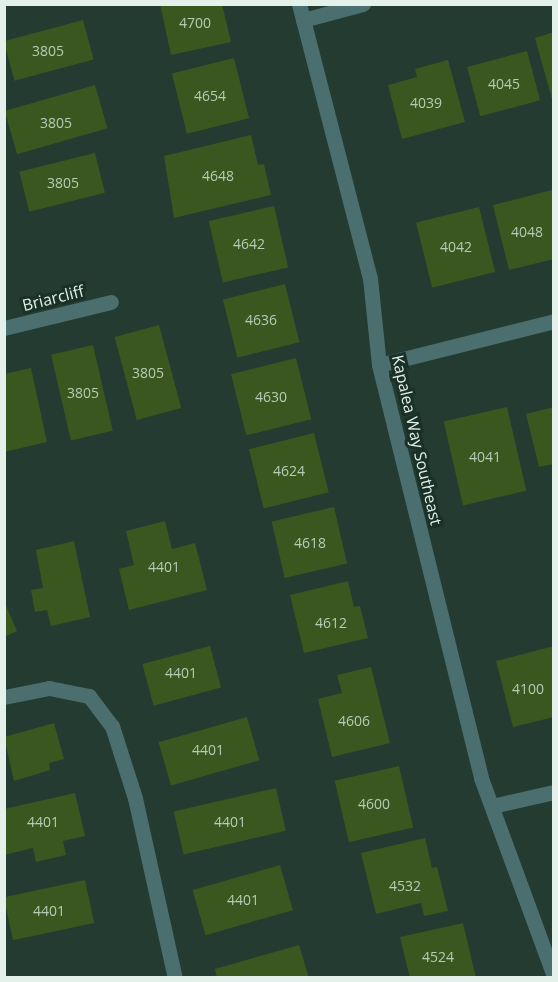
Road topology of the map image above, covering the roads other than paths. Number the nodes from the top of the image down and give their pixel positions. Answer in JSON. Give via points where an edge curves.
{"nodes":[{"id":1,"x":363,"y":4,"type":"edge"},
{"id":2,"x":301,"y":12,"type":"edge"},
{"id":3,"x":111,"y":302,"type":"dead end"},
{"id":4,"x":554,"y":321,"type":"edge"},
{"id":5,"x":5,"y":325,"type":"edge"},
{"id":6,"x":379,"y":365,"type":"junction"},
{"id":7,"x":4,"y":697,"type":"edge"},
{"id":8,"x":554,"y":792,"type":"edge"},
{"id":9,"x":492,"y":806,"type":"junction"},
{"id":10,"x":554,"y":976,"type":"edge"},
{"id":11,"x":175,"y":978,"type":"edge"}],
"edges":[{"from":1,"to":2,"type":"street"},
{"from":2,"to":6,"type":"street","name":"Kapalea Way Southeast","via":[[370,278]]},
{"from":3,"to":5,"type":"street","name":"Briarcliff"},
{"from":4,"to":6,"type":"street"},
{"from":6,"to":9,"type":"street","name":"Kapalea Way Southeast","via":[[481,778]]},
{"from":7,"to":11,"type":"street","via":[[49,688],[89,696],[112,726],[135,798]]},
{"from":8,"to":9,"type":"street"},
{"from":9,"to":10,"type":"street","name":"Kapalea Way Southeast"}]}
